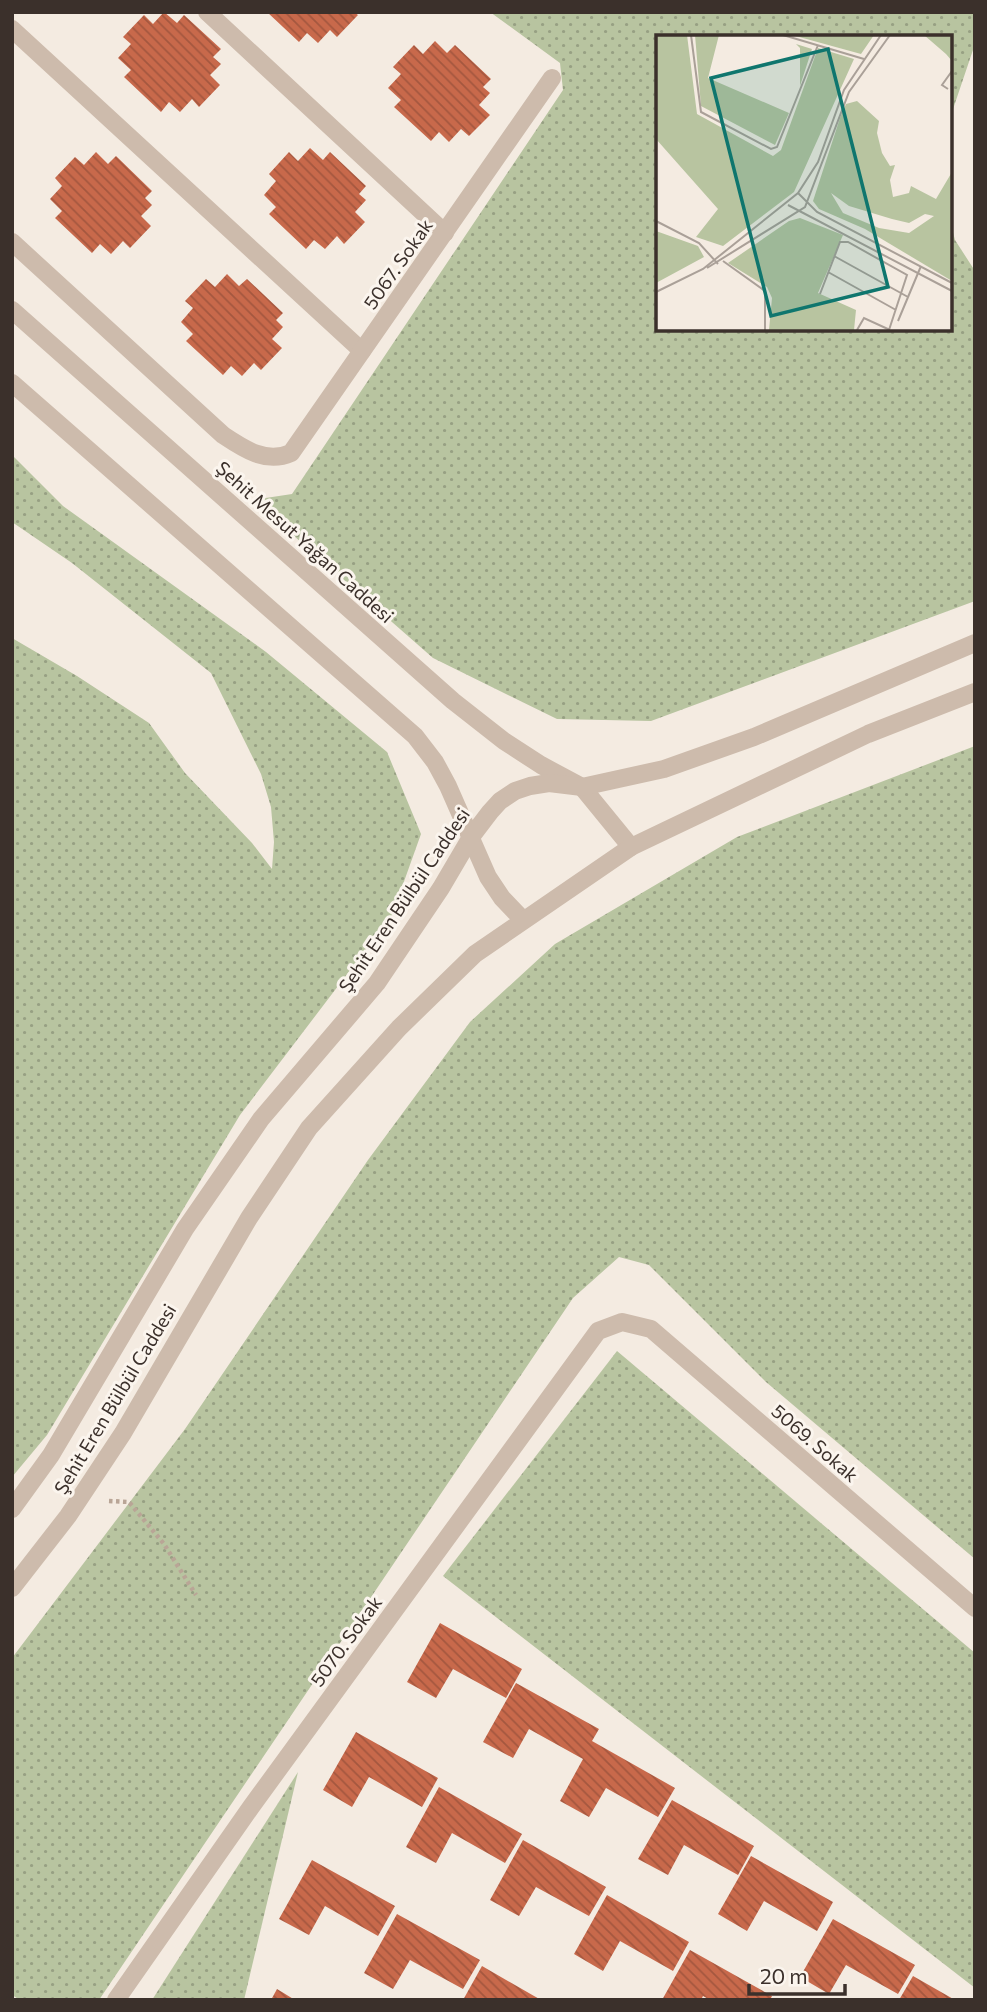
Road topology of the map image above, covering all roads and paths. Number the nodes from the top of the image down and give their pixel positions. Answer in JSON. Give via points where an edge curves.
{"nodes":[{"id":1,"x":206,"y":12,"type":"edge"},
{"id":2,"x":12,"y":29,"type":"edge"},
{"id":3,"x":552,"y":78,"type":"dead end"},
{"id":4,"x":444,"y":233,"type":"junction"},
{"id":5,"x":12,"y":242,"type":"edge"},
{"id":6,"x":12,"y":310,"type":"edge"},
{"id":7,"x":362,"y":351,"type":"junction"},
{"id":8,"x":12,"y":383,"type":"edge"},
{"id":9,"x":975,"y":643,"type":"edge"},
{"id":10,"x":975,"y":692,"type":"edge"},
{"id":11,"x":582,"y":787,"type":"junction"},
{"id":12,"x":471,"y":837,"type":"junction"},
{"id":13,"x":631,"y":847,"type":"junction"},
{"id":14,"x":523,"y":920,"type":"junction"},
{"id":15,"x":622,"y":1322,"type":"joint"},
{"id":16,"x":74,"y":1507,"type":"junction"},
{"id":17,"x":12,"y":1509,"type":"edge"},
{"id":18,"x":12,"y":1588,"type":"edge"},
{"id":19,"x":196,"y":1595,"type":"dead end"},
{"id":20,"x":975,"y":1608,"type":"edge"},
{"id":21,"x":116,"y":2000,"type":"edge"}],
"edges":[{"from":1,"to":4,"type":"street"},
{"from":2,"to":7,"type":"street"},
{"from":3,"to":4,"type":"street","name":"5067. Sokak"},
{"from":4,"to":7,"type":"street","name":"5067. Sokak"},
{"from":5,"to":7,"type":"street","name":"5067. Sokak","via":[[223,435],[255,454],[268,458],[291,453]]},
{"from":6,"to":11,"type":"street","name":"Şehit Mesut Yağan Caddesi","via":[[453,701],[504,741]]},
{"from":8,"to":12,"type":"street","via":[[415,736],[441,774]]},
{"from":9,"to":11,"type":"street","name":"Şehit Eren Bülbül Caddesi","via":[[754,737],[664,769]]},
{"from":10,"to":13,"type":"street","name":"Şehit Eren Bülbül Caddesi","via":[[868,734]]},
{"from":11,"to":12,"type":"street","name":"Şehit Eren Bülbül Caddesi","via":[[549,783],[515,791],[490,811]]},
{"from":11,"to":13,"type":"street"},
{"from":12,"to":14,"type":"street","via":[[488,877]]},
{"from":12,"to":17,"type":"street","name":"Şehit Eren Bülbül Caddesi","via":[[377,982],[245,1141],[185,1229],[51,1455]]},
{"from":13,"to":14,"type":"street","name":"Şehit Eren Bülbül Caddesi"},
{"from":14,"to":16,"type":"street","name":"Şehit Eren Bülbül Caddesi","via":[[475,954],[398,1028],[309,1128],[248,1218],[123,1433]]},
{"from":15,"to":20,"type":"street","name":"5069. Sokak","via":[[651,1329]]},
{"from":15,"to":21,"type":"street","name":"5070. Sokak","via":[[598,1331]]},
{"from":16,"to":18,"type":"street","name":"Şehit Eren Bülbül Caddesi"},
{"from":16,"to":19,"type":"path","via":[[101,1500],[129,1502],[164,1544]]}]}
